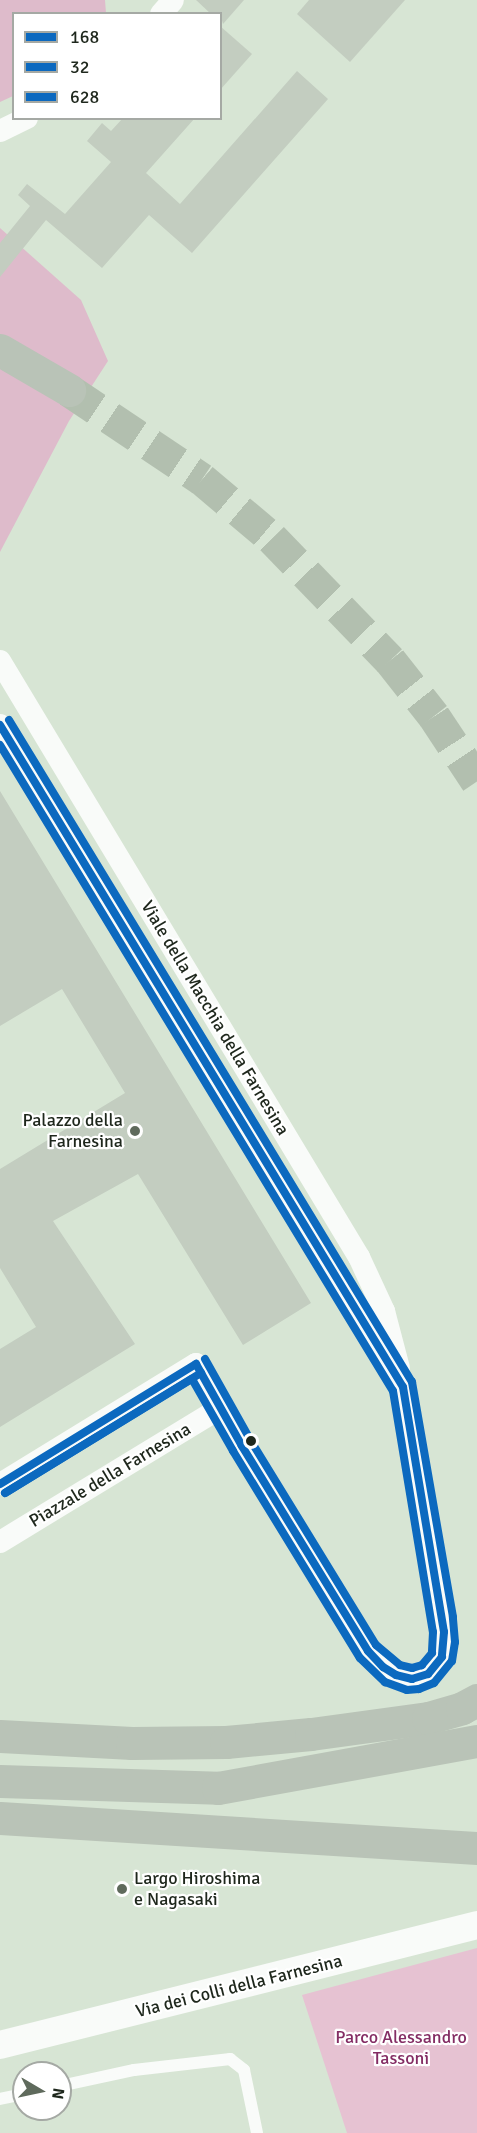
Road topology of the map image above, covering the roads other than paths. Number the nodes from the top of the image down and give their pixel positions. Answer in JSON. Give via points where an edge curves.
{"nodes":[{"id":1,"x":173,"y":0,"type":"edge"},
{"id":2,"x":163,"y":12,"type":"edge"},
{"id":3,"x":23,"y":120,"type":"edge"},
{"id":4,"x":0,"y":131,"type":"edge"},
{"id":5,"x":0,"y":350,"type":"edge"},
{"id":6,"x":69,"y":390,"type":"tunnel mouth"},
{"id":7,"x":0,"y":663,"type":"edge"},
{"id":8,"x":0,"y":724,"type":"edge"},
{"id":9,"x":27,"y":768,"type":"junction"},
{"id":10,"x":403,"y":1387,"type":"junction"},
{"id":11,"x":220,"y":1408,"type":"junction"},
{"id":12,"x":0,"y":1484,"type":"edge"},
{"id":13,"x":0,"y":1542,"type":"edge"},
{"id":14,"x":477,"y":1700,"type":"edge"},
{"id":15,"x":0,"y":1736,"type":"edge"},
{"id":16,"x":477,"y":1741,"type":"edge"},
{"id":17,"x":0,"y":1781,"type":"edge"},
{"id":18,"x":0,"y":1818,"type":"edge"},
{"id":19,"x":477,"y":1848,"type":"edge"},
{"id":20,"x":477,"y":1925,"type":"edge"},
{"id":21,"x":0,"y":2045,"type":"edge"},
{"id":22,"x":72,"y":2083,"type":"edge"},
{"id":23,"x":257,"y":2133,"type":"edge"}],
"edges":[{"from":1,"to":2,"type":"street"},
{"from":3,"to":4,"type":"street"},
{"from":5,"to":6,"type":"highway"},
{"from":7,"to":9,"type":"street"},
{"from":7,"to":10,"type":"street","name":"Viale della Macchia della Farnesina","via":[[359,1257],[388,1323]]},
{"from":8,"to":9,"type":"street","name":"Viale della Macchia della Farnesina"},
{"from":9,"to":10,"type":"street","name":"Viale della Macchia della Farnesina"},
{"from":10,"to":11,"type":"street","name":"Viale della Macchia della Farnesina","via":[[444,1648],[432,1671],[412,1679],[391,1673],[368,1651]]},
{"from":11,"to":12,"type":"street","name":"Viale della Macchia della Farnesina","via":[[196,1364]]},
{"from":11,"to":13,"type":"street","name":"Piazzale della Farnesina"},
{"from":14,"to":15,"type":"highway","via":[[428,1718],[226,1742],[132,1743]]},
{"from":16,"to":17,"type":"highway","via":[[218,1788]]},
{"from":18,"to":19,"type":"highway"},
{"from":20,"to":21,"type":"street","name":"Via dei Colli della Farnesina"},
{"from":22,"to":23,"type":"lane","via":[[134,2070],[230,2059],[244,2070]]}]}
